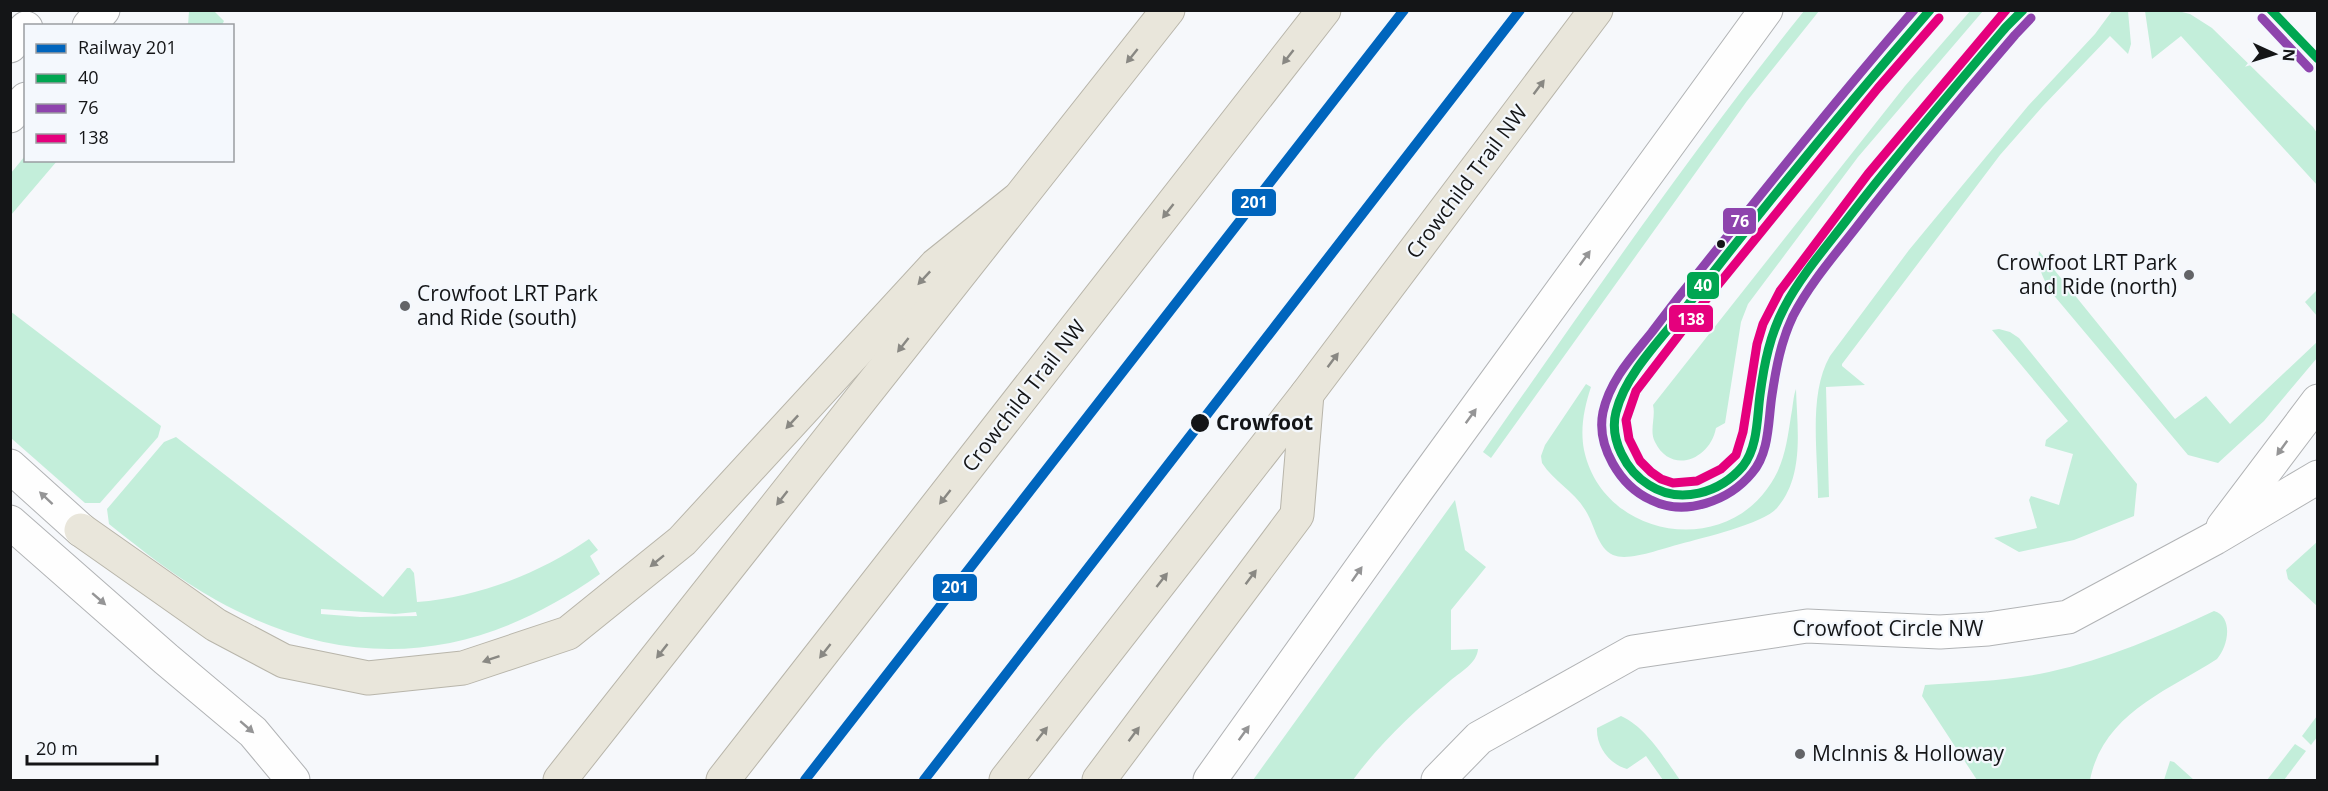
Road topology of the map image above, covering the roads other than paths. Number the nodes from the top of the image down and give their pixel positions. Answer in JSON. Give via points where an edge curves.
{"nodes":[{"id":1,"x":40,"y":10,"type":"edge"},
{"id":2,"x":103,"y":10,"type":"edge"},
{"id":3,"x":1168,"y":10,"type":"edge"},
{"id":4,"x":1324,"y":10,"type":"edge"},
{"id":5,"x":1596,"y":10,"type":"edge"},
{"id":6,"x":1766,"y":10,"type":"edge"},
{"id":7,"x":28,"y":24,"type":"edge"},
{"id":8,"x":92,"y":24,"type":"edge"},
{"id":9,"x":24,"y":29,"type":"edge"},
{"id":10,"x":10,"y":46,"type":"edge"},
{"id":11,"x":24,"y":101,"type":"edge"},
{"id":12,"x":10,"y":116,"type":"edge"},
{"id":13,"x":1017,"y":200,"type":"junction"},
{"id":14,"x":1307,"y":394,"type":"junction"},
{"id":15,"x":2318,"y":401,"type":"edge"},
{"id":16,"x":10,"y":466,"type":"edge"},
{"id":17,"x":2318,"y":477,"type":"edge"},
{"id":18,"x":10,"y":522,"type":"edge"},
{"id":19,"x":81,"y":530,"type":"joint"},
{"id":20,"x":2215,"y":538,"type":"junction"},
{"id":21,"x":293,"y":780,"type":"edge"},
{"id":22,"x":560,"y":780,"type":"edge"},
{"id":23,"x":723,"y":780,"type":"edge"},
{"id":24,"x":1006,"y":780,"type":"edge"},
{"id":25,"x":1099,"y":780,"type":"edge"},
{"id":26,"x":1210,"y":780,"type":"edge"},
{"id":27,"x":1438,"y":780,"type":"edge"}],
"edges":[{"from":1,"to":7,"type":"street"},
{"from":2,"to":8,"type":"street"},
{"from":3,"to":13,"type":"highway","one_way":true},
{"from":4,"to":23,"type":"highway","name":"Crowchild Trail NW","one_way":true},
{"from":14,"to":5,"type":"highway","name":"Crowchild Trail NW","one_way":true},
{"from":26,"to":6,"type":"street","one_way":true},
{"from":9,"to":10,"type":"street"},
{"from":11,"to":12,"type":"street"},
{"from":13,"to":19,"type":"highway","one_way":true,"via":[[936,265],[682,541],[568,633],[463,668],[368,678],[284,661],[216,626]]},
{"from":13,"to":22,"type":"highway","one_way":true},
{"from":24,"to":14,"type":"highway","name":"Crowchild Trail NW","one_way":true},
{"from":25,"to":14,"type":"highway","one_way":true,"via":[[1297,515]]},
{"from":15,"to":20,"type":"street","name":"Crowfoot Circle NW","one_way":true},
{"from":19,"to":16,"type":"street","one_way":true},
{"from":17,"to":20,"type":"street","name":"Crowfoot Circle NW"},
{"from":18,"to":21,"type":"street","one_way":true,"via":[[253,732]]},
{"from":20,"to":27,"type":"street","name":"Crowfoot Circle NW","via":[[2068,617],[1940,632],[1807,626],[1633,652],[1479,738]]}]}
